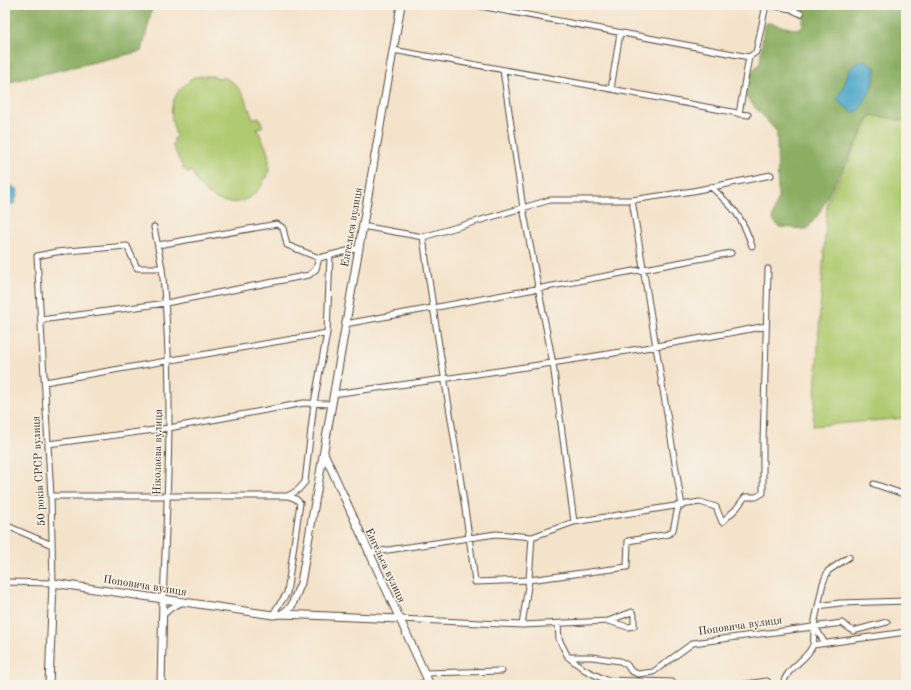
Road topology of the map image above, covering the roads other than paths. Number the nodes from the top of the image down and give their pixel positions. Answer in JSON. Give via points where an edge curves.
{"nodes":[{"id":1,"x":401,"y":5,"type":"edge"},
{"id":2,"x":475,"y":5,"type":"edge"},
{"id":3,"x":768,"y":5,"type":"edge"},
{"id":4,"x":801,"y":14,"type":"dead end"},
{"id":5,"x":620,"y":33,"type":"junction"},
{"id":6,"x":394,"y":50,"type":"junction"},
{"id":7,"x":749,"y":57,"type":"junction"},
{"id":8,"x":503,"y":70,"type":"junction"},
{"id":9,"x":611,"y":88,"type":"junction"},
{"id":10,"x":739,"y":114,"type":"junction"},
{"id":11,"x":748,"y":115,"type":"dead end"},
{"id":12,"x":771,"y":175,"type":"dead end"},
{"id":13,"x":712,"y":187,"type":"junction"},
{"id":14,"x":632,"y":200,"type":"junction"},
{"id":15,"x":523,"y":208,"type":"junction"},
{"id":16,"x":362,"y":226,"type":"junction"},
{"id":17,"x":154,"y":227,"type":"dead end"},
{"id":18,"x":423,"y":237,"type":"junction"},
{"id":19,"x":158,"y":245,"type":"junction"},
{"id":20,"x":752,"y":246,"type":"dead end"},
{"id":21,"x":359,"y":248,"type":"junction"},
{"id":22,"x":730,"y":253,"type":"dead end"},
{"id":23,"x":330,"y":255,"type":"junction"},
{"id":24,"x":319,"y":258,"type":"junction"},
{"id":25,"x":162,"y":268,"type":"junction"},
{"id":26,"x":644,"y":269,"type":"junction"},
{"id":27,"x":768,"y":269,"type":"dead end"},
{"id":28,"x":540,"y":287,"type":"junction"},
{"id":29,"x":166,"y":303,"type":"junction"},
{"id":30,"x":432,"y":308,"type":"junction"},
{"id":31,"x":41,"y":320,"type":"junction"},
{"id":32,"x":345,"y":324,"type":"junction"},
{"id":33,"x":766,"y":326,"type":"junction"},
{"id":34,"x":327,"y":333,"type":"junction"},
{"id":35,"x":657,"y":347,"type":"junction"},
{"id":36,"x":169,"y":361,"type":"junction"},
{"id":37,"x":553,"y":364,"type":"junction"},
{"id":38,"x":446,"y":380,"type":"junction"},
{"id":39,"x":45,"y":382,"type":"junction"},
{"id":40,"x":333,"y":394,"type":"junction"},
{"id":41,"x":314,"y":403,"type":"junction"},
{"id":42,"x":331,"y":404,"type":"junction"},
{"id":43,"x":170,"y":428,"type":"junction"},
{"id":44,"x":48,"y":444,"type":"junction"},
{"id":45,"x":324,"y":453,"type":"junction"},
{"id":46,"x":874,"y":484,"type":"dead end"},
{"id":47,"x":168,"y":495,"type":"junction"},
{"id":48,"x":906,"y":495,"type":"edge"},
{"id":49,"x":51,"y":496,"type":"junction"},
{"id":50,"x":288,"y":496,"type":"junction"},
{"id":51,"x":680,"y":506,"type":"junction"},
{"id":52,"x":574,"y":522,"type":"junction"},
{"id":53,"x":5,"y":525,"type":"edge"},
{"id":54,"x":469,"y":537,"type":"junction"},
{"id":55,"x":532,"y":537,"type":"junction"},
{"id":56,"x":52,"y":545,"type":"junction"},
{"id":57,"x":368,"y":553,"type":"junction"},
{"id":58,"x":849,"y":557,"type":"dead end"},
{"id":59,"x":529,"y":580,"type":"junction"},
{"id":60,"x":6,"y":582,"type":"edge"},
{"id":61,"x":53,"y":583,"type":"junction"},
{"id":62,"x":163,"y":599,"type":"junction"},
{"id":63,"x":906,"y":601,"type":"edge"},
{"id":64,"x":183,"y":602,"type":"junction"},
{"id":65,"x":818,"y":606,"type":"junction"},
{"id":66,"x":282,"y":614,"type":"junction"},
{"id":67,"x":273,"y":615,"type":"junction"},
{"id":68,"x":163,"y":616,"type":"junction"},
{"id":69,"x":400,"y":619,"type":"junction"},
{"id":70,"x":608,"y":621,"type":"junction"},
{"id":71,"x":887,"y":622,"type":"dead end"},
{"id":72,"x":558,"y":624,"type":"junction"},
{"id":73,"x":522,"y":625,"type":"junction"},
{"id":74,"x":814,"y":625,"type":"junction"},
{"id":75,"x":906,"y":632,"type":"edge"},
{"id":76,"x":824,"y":642,"type":"junction"},
{"id":77,"x":813,"y":645,"type":"junction"},
{"id":78,"x":568,"y":658,"type":"junction"},
{"id":79,"x":502,"y":671,"type":"dead end"},
{"id":80,"x":424,"y":673,"type":"junction"},
{"id":81,"x":429,"y":683,"type":"edge"},
{"id":82,"x":49,"y":685,"type":"edge"},
{"id":83,"x":161,"y":685,"type":"edge"},
{"id":84,"x":415,"y":685,"type":"edge"},
{"id":85,"x":674,"y":685,"type":"edge"},
{"id":86,"x":740,"y":685,"type":"edge"},
{"id":87,"x":770,"y":685,"type":"edge"},
{"id":88,"x":783,"y":685,"type":"edge"}],
"edges":[{"from":1,"to":6,"type":"street","name":"Енгельса вулиця"},
{"from":2,"to":5,"type":"street"},
{"from":3,"to":4,"type":"street"},
{"from":3,"to":7,"type":"street","via":[[756,52]]},
{"from":5,"to":7,"type":"street"},
{"from":5,"to":9,"type":"street"},
{"from":6,"to":8,"type":"street"},
{"from":6,"to":16,"type":"street","name":"Енгельса вулиця"},
{"from":7,"to":10,"type":"street"},
{"from":8,"to":9,"type":"street"},
{"from":8,"to":15,"type":"street"},
{"from":9,"to":10,"type":"street"},
{"from":10,"to":11,"type":"street"},
{"from":12,"to":13,"type":"street"},
{"from":13,"to":14,"type":"street"},
{"from":13,"to":20,"type":"street","via":[[739,213]]},
{"from":14,"to":15,"type":"street","via":[[550,200]]},
{"from":14,"to":26,"type":"street"},
{"from":15,"to":18,"type":"street"},
{"from":15,"to":28,"type":"street"},
{"from":16,"to":18,"type":"street"},
{"from":16,"to":21,"type":"street","name":"Енгельса вулиця"},
{"from":17,"to":19,"type":"street","name":"Ніколаєва вулиця"},
{"from":18,"to":30,"type":"street"},
{"from":19,"to":24,"type":"street","via":[[277,224],[283,228],[287,244]]},
{"from":19,"to":25,"type":"street","name":"Ніколаєва вулиця"},
{"from":21,"to":23,"type":"street"},
{"from":21,"to":32,"type":"street","name":"Енгельса вулиця"},
{"from":22,"to":26,"type":"street"},
{"from":23,"to":24,"type":"street"},
{"from":23,"to":34,"type":"street"},
{"from":24,"to":29,"type":"street","via":[[316,268],[309,275]]},
{"from":25,"to":29,"type":"street","name":"Ніколаєва вулиця"},
{"from":25,"to":31,"type":"street","name":"50 років СРСР вулиця","via":[[137,268],[127,246],[37,256]]},
{"from":26,"to":28,"type":"street"},
{"from":26,"to":35,"type":"street"},
{"from":27,"to":33,"type":"street"},
{"from":28,"to":30,"type":"street"},
{"from":28,"to":37,"type":"street"},
{"from":29,"to":31,"type":"street"},
{"from":29,"to":36,"type":"street","name":"Ніколаєва вулиця"},
{"from":30,"to":32,"type":"street"},
{"from":30,"to":38,"type":"street"},
{"from":31,"to":39,"type":"street","name":"50 років СРСР вулиця"},
{"from":32,"to":40,"type":"street","name":"Енгельса вулиця"},
{"from":33,"to":35,"type":"street"},
{"from":33,"to":51,"type":"street","via":[[763,493],[756,497],[745,497],[722,522],[716,507],[700,502]]},
{"from":34,"to":36,"type":"street"},
{"from":34,"to":41,"type":"street"},
{"from":35,"to":37,"type":"street"},
{"from":35,"to":51,"type":"street"},
{"from":36,"to":39,"type":"street"},
{"from":36,"to":43,"type":"street","name":"Ніколаєва вулиця"},
{"from":37,"to":38,"type":"street"},
{"from":37,"to":52,"type":"street"},
{"from":38,"to":40,"type":"street"},
{"from":38,"to":54,"type":"street"},
{"from":39,"to":44,"type":"street","name":"50 років СРСР вулиця"},
{"from":40,"to":42,"type":"street","name":"Енгельса вулиця"},
{"from":41,"to":42,"type":"street"},
{"from":41,"to":43,"type":"street"},
{"from":41,"to":50,"type":"street","via":[[305,482]]},
{"from":42,"to":45,"type":"street","name":"Енгельса вулиця"},
{"from":43,"to":44,"type":"street"},
{"from":43,"to":47,"type":"street","name":"Ніколаєва вулиця"},
{"from":44,"to":49,"type":"street","name":"50 років СРСР вулиця"},
{"from":45,"to":57,"type":"street","name":"Енгельса вулиця"},
{"from":45,"to":66,"type":"street","name":"Енгельса вулиця","via":[[301,583],[291,607]]},
{"from":46,"to":48,"type":"street"},
{"from":47,"to":49,"type":"street"},
{"from":47,"to":50,"type":"street"},
{"from":47,"to":62,"type":"street","name":"Ніколаєва вулиця"},
{"from":49,"to":56,"type":"street","name":"50 років СРСР вулиця"},
{"from":50,"to":67,"type":"street","via":[[300,503],[287,593],[281,604],[275,608]]},
{"from":51,"to":52,"type":"street"},
{"from":51,"to":59,"type":"street","via":[[673,530],[669,534],[628,542],[627,567]]},
{"from":52,"to":55,"type":"street"},
{"from":53,"to":56,"type":"street"},
{"from":54,"to":55,"type":"street","via":[[496,534]]},
{"from":54,"to":57,"type":"street"},
{"from":54,"to":59,"type":"street","via":[[475,582]]},
{"from":55,"to":59,"type":"street"},
{"from":56,"to":61,"type":"street","name":"50 років СРСР вулиця"},
{"from":57,"to":69,"type":"street","name":"Енгельса вулиця"},
{"from":58,"to":65,"type":"street","via":[[828,571]]},
{"from":59,"to":73,"type":"street"},
{"from":60,"to":61,"type":"street","name":"Поповича вулиця"},
{"from":61,"to":62,"type":"street","name":"Поповича вулиця"},
{"from":61,"to":82,"type":"street","name":"50 років СРСР вулиця"},
{"from":62,"to":64,"type":"street","name":"Поповича вулиця"},
{"from":62,"to":68,"type":"street","name":"Ніколаєва вулиця"},
{"from":63,"to":65,"type":"street"},
{"from":64,"to":67,"type":"street","name":"Поповича вулиця"},
{"from":64,"to":68,"type":"street"},
{"from":65,"to":74,"type":"street"},
{"from":66,"to":67,"type":"street","name":"Поповича вулиця"},
{"from":66,"to":69,"type":"street","name":"Поповича вулиця"},
{"from":68,"to":83,"type":"street","name":"Ніколаєва вулиця"},
{"from":69,"to":73,"type":"street"},
{"from":69,"to":80,"type":"street","name":"Енгельса вулиця"},
{"from":70,"to":70,"type":"street","via":[[628,627],[634,626],[634,615],[628,612]]},
{"from":70,"to":72,"type":"street"},
{"from":71,"to":74,"type":"street","name":"Поповича вулиця","via":[[854,631],[842,622]]},
{"from":72,"to":73,"type":"street"},
{"from":72,"to":78,"type":"street","via":[[559,640]]},
{"from":74,"to":76,"type":"street"},
{"from":74,"to":77,"type":"street"},
{"from":74,"to":78,"type":"street","name":"Поповича вулиця","via":[[693,643],[653,672],[638,674],[620,662],[592,657]]},
{"from":75,"to":76,"type":"street","via":[[842,642]]},
{"from":76,"to":77,"type":"street"},
{"from":77,"to":88,"type":"street","via":[[786,675]]},
{"from":78,"to":85,"type":"street","via":[[606,680],[672,682]]},
{"from":79,"to":80,"type":"street"},
{"from":80,"to":81,"type":"street","name":"Енгельса вулиця"},
{"from":81,"to":84,"type":"street"},
{"from":86,"to":87,"type":"street","via":[[767,681]]}]}
